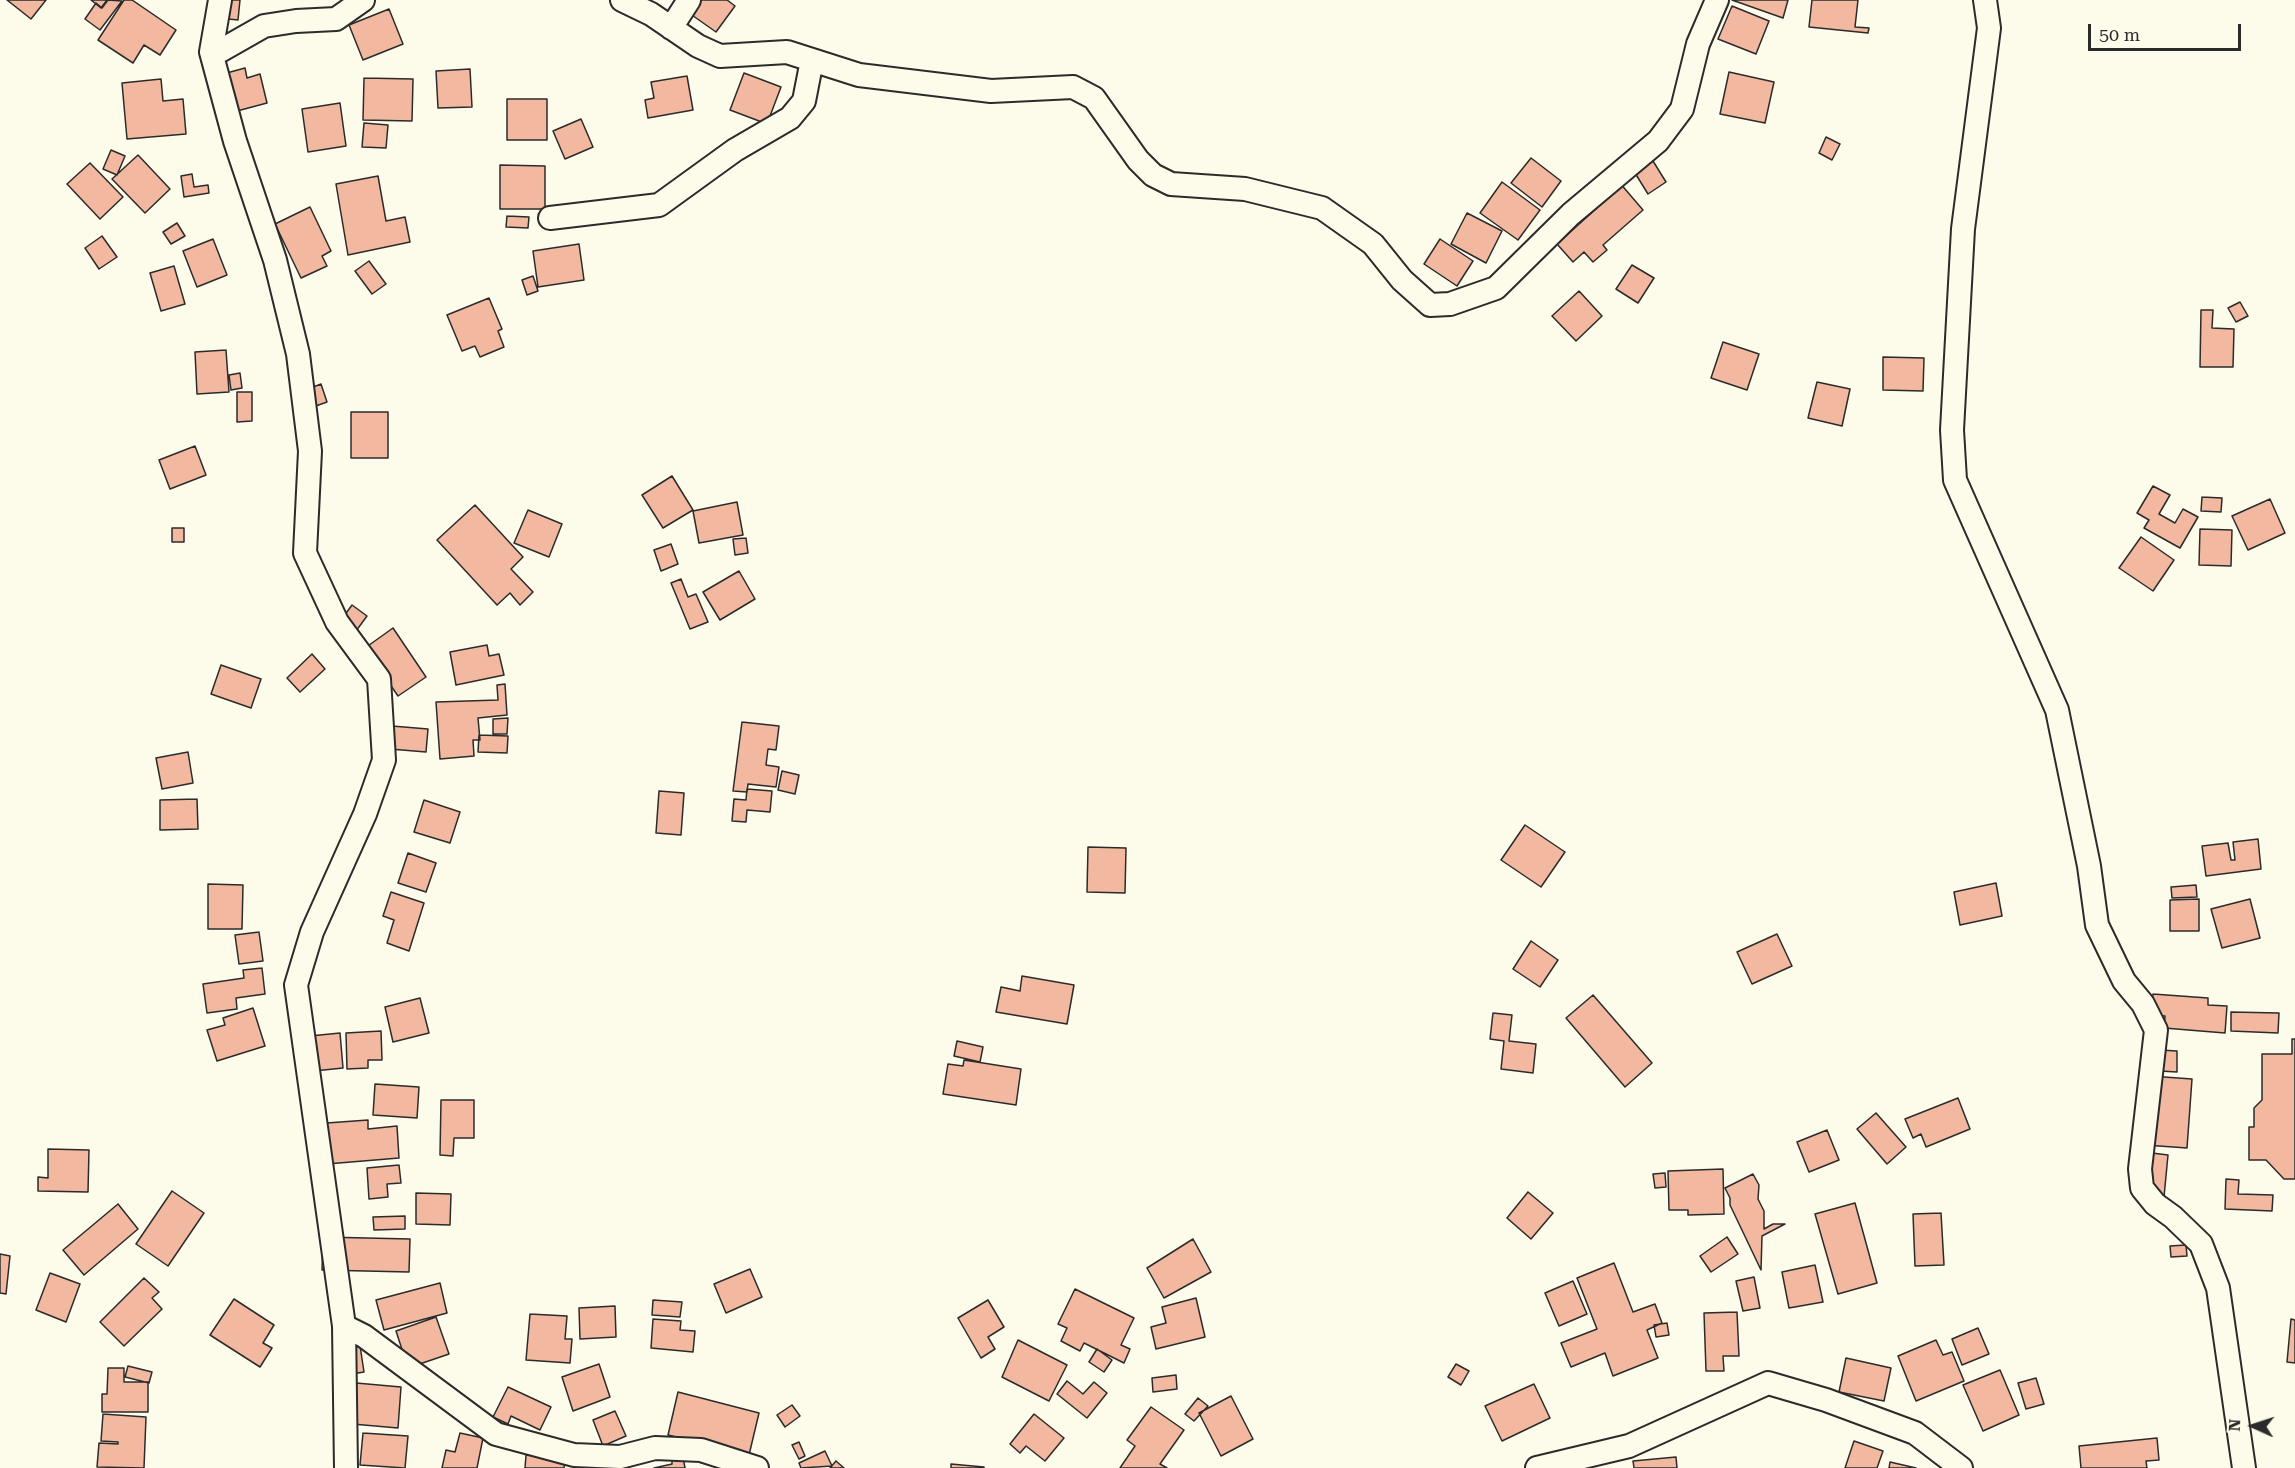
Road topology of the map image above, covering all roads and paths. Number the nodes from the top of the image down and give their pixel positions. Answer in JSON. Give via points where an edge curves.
{"nodes":[{"id":1,"x":220,"y":0,"type":"edge"},
{"id":2,"x":363,"y":0,"type":"edge"},
{"id":3,"x":622,"y":0,"type":"edge"},
{"id":4,"x":689,"y":0,"type":"edge"},
{"id":5,"x":1717,"y":0,"type":"edge"},
{"id":6,"x":1985,"y":0,"type":"edge"},
{"id":7,"x":670,"y":28,"type":"junction"},
{"id":8,"x":211,"y":52,"type":"junction"},
{"id":9,"x":812,"y":60,"type":"junction"},
{"id":10,"x":550,"y":218,"type":"dead end"},
{"id":11,"x":344,"y":1326,"type":"junction"},
{"id":12,"x":618,"y":1463,"type":"edge"},
{"id":13,"x":346,"y":1468,"type":"edge"},
{"id":14,"x":757,"y":1468,"type":"edge"},
{"id":15,"x":1537,"y":1468,"type":"edge"},
{"id":16,"x":1961,"y":1468,"type":"edge"},
{"id":17,"x":2244,"y":1468,"type":"edge"}],
"edges":[{"from":1,"to":8,"type":"street"},
{"from":2,"to":8,"type":"street","via":[[336,19],[264,26],[220,51]]},
{"from":3,"to":7,"type":"street"},
{"from":4,"to":7,"type":"street"},
{"from":5,"to":9,"type":"street","via":[[1698,44],[1682,109],[1658,141],[1571,213],[1496,288],[1450,304],[1430,305],[1402,280],[1373,243],[1322,208],[1245,189],[1171,184],[1153,176],[1094,98],[1073,87],[991,91],[860,75]]},
{"from":6,"to":17,"type":"street","via":[[1989,28],[1962,229],[1952,430],[1955,480],[2057,710],[2097,925],[2124,981],[2143,1004],[2156,1030],[2140,1169],[2142,1188],[2201,1244],[2218,1288]]},
{"from":7,"to":9,"type":"street","via":[[720,56],[787,52]]},
{"from":8,"to":11,"type":"street","via":[[235,141],[275,260],[298,354],[310,451],[305,553],[337,622],[379,679],[384,760],[365,814],[312,932],[296,985]]},
{"from":9,"to":10,"type":"street","via":[[804,101],[790,118],[735,150],[659,205]]},
{"from":11,"to":12,"type":"street","via":[[364,1336],[496,1434]]},
{"from":11,"to":13,"type":"street"},
{"from":12,"to":14,"type":"street","via":[[655,1448],[701,1450]]},
{"from":15,"to":16,"type":"street","via":[[1629,1446],[1768,1383],[1915,1433]]}]}
